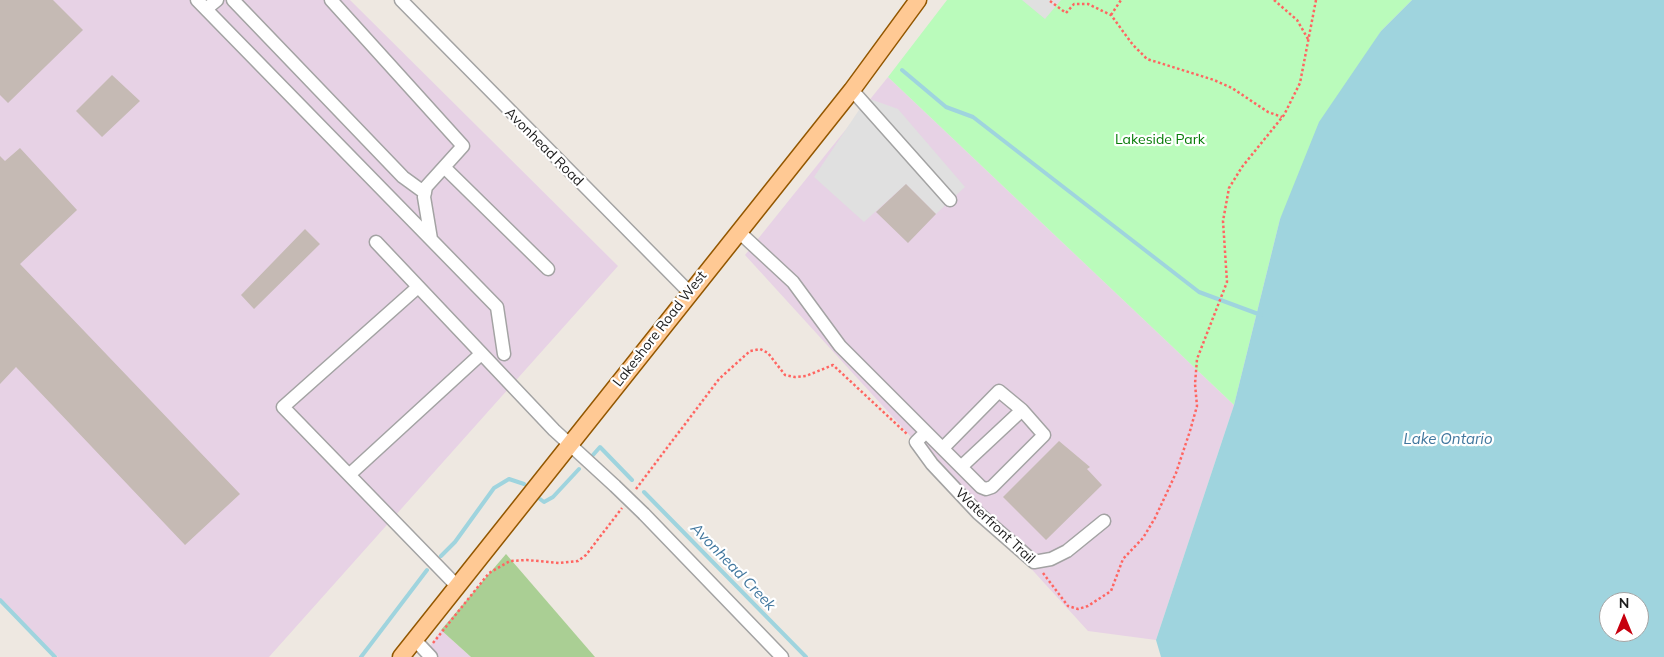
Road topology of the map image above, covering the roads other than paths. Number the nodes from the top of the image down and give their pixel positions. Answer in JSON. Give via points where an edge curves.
{"nodes":[{"id":1,"x":216,"y":0,"type":"edge"},
{"id":2,"x":233,"y":0,"type":"edge"},
{"id":3,"x":330,"y":0,"type":"edge"},
{"id":4,"x":401,"y":0,"type":"edge"},
{"id":5,"x":918,"y":0,"type":"edge"},
{"id":6,"x":202,"y":5,"type":"edge"},
{"id":7,"x":852,"y":90,"type":"junction"},
{"id":8,"x":444,"y":166,"type":"junction"},
{"id":9,"x":425,"y":193,"type":"junction"},
{"id":10,"x":950,"y":200,"type":"dead end"},
{"id":11,"x":738,"y":231,"type":"junction"},
{"id":12,"x":431,"y":239,"type":"junction"},
{"id":13,"x":376,"y":242,"type":"dead end"},
{"id":14,"x":548,"y":269,"type":"dead end"},
{"id":15,"x":418,"y":287,"type":"junction"},
{"id":16,"x":689,"y":292,"type":"junction"},
{"id":17,"x":481,"y":354,"type":"junction"},
{"id":18,"x":509,"y":383,"type":"junction"},
{"id":19,"x":1022,"y":410,"type":"junction"},
{"id":20,"x":926,"y":432,"type":"junction"},
{"id":21,"x":570,"y":443,"type":"junction"},
{"id":22,"x":943,"y":448,"type":"junction"},
{"id":23,"x":962,"y":466,"type":"junction"},
{"id":24,"x":349,"y":475,"type":"junction"},
{"id":25,"x":1104,"y":521,"type":"dead end"},
{"id":26,"x":457,"y":586,"type":"junction"},
{"id":27,"x":424,"y":649,"type":"edge"},
{"id":28,"x":401,"y":657,"type":"edge"},
{"id":29,"x":782,"y":657,"type":"edge"}],
"edges":[{"from":1,"to":6,"type":"street"},
{"from":2,"to":9,"type":"street","via":[[403,177]]},
{"from":3,"to":8,"type":"street","via":[[463,146]]},
{"from":4,"to":16,"type":"street","name":"Avonhead Road"},
{"from":5,"to":7,"type":"main road","name":"Lakeshore Road West"},
{"from":6,"to":12,"type":"street"},
{"from":7,"to":10,"type":"street"},
{"from":7,"to":11,"type":"main road","name":"Lakeshore Road West"},
{"from":8,"to":9,"type":"street","via":[[426,187]]},
{"from":8,"to":14,"type":"street"},
{"from":9,"to":12,"type":"street"},
{"from":11,"to":16,"type":"main road","name":"Lakeshore Road West"},
{"from":11,"to":20,"type":"street","via":[[793,282],[840,346]]},
{"from":12,"to":18,"type":"street","via":[[497,307]]},
{"from":13,"to":15,"type":"street"},
{"from":15,"to":17,"type":"street"},
{"from":15,"to":24,"type":"street","via":[[283,407]]},
{"from":16,"to":21,"type":"main road","name":"Lakeshore Road West"},
{"from":17,"to":18,"type":"street"},
{"from":17,"to":24,"type":"street"},
{"from":18,"to":21,"type":"street"},
{"from":19,"to":22,"type":"street","via":[[1000,391]]},
{"from":19,"to":23,"type":"street"},
{"from":19,"to":23,"type":"street","via":[[1044,435],[992,487],[981,487]]},
{"from":20,"to":22,"type":"street"},
{"from":20,"to":25,"type":"street","name":"Waterfront Trail","via":[[916,442],[932,464],[978,513],[1034,562],[1051,559],[1067,551]]},
{"from":21,"to":26,"type":"main road","name":"Lakeshore Road West"},
{"from":21,"to":29,"type":"street","bridge":true,"via":[[644,514]]},
{"from":22,"to":23,"type":"street"},
{"from":24,"to":26,"type":"street"},
{"from":26,"to":27,"type":"main road","name":"Lakeshore Road West"},
{"from":27,"to":28,"type":"main road","name":"Lakeshore Road West"}]}
